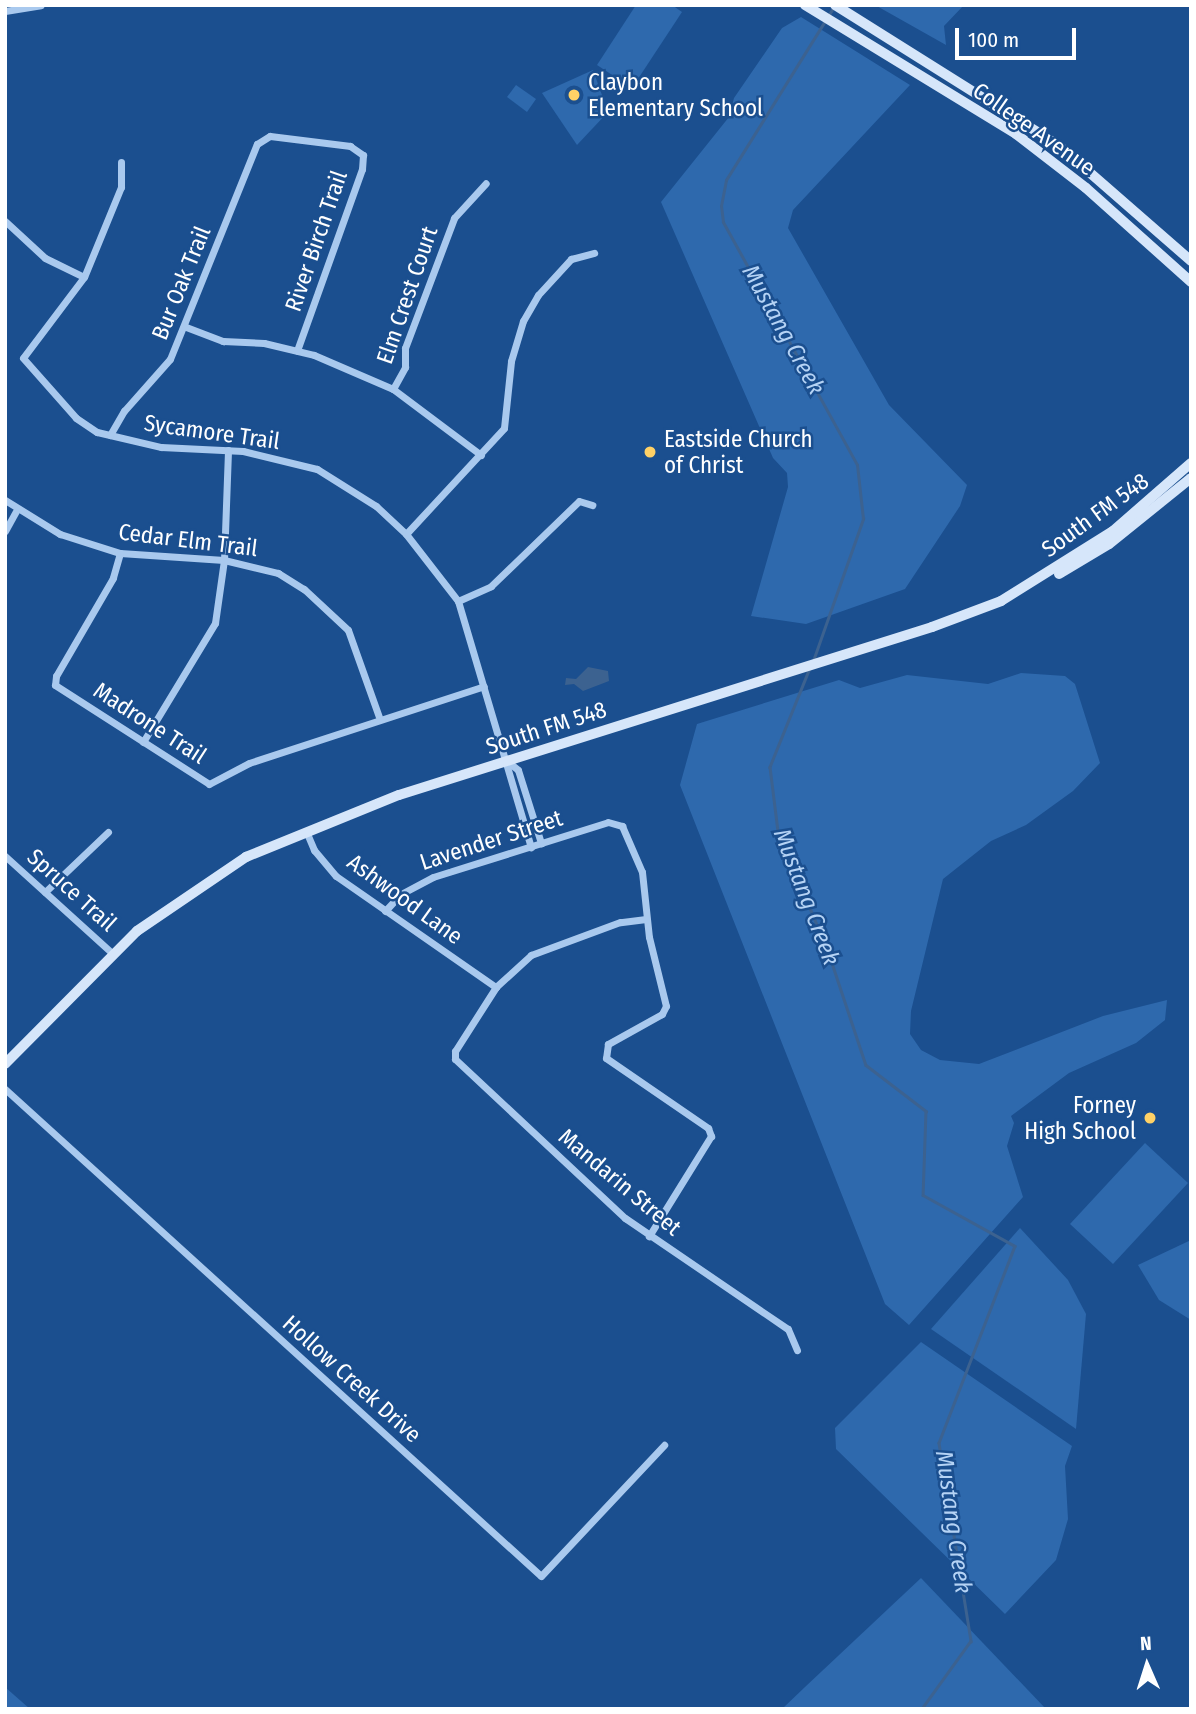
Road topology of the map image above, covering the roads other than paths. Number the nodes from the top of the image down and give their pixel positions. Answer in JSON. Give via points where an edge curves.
{"nodes":[{"id":1,"x":41,"y":5,"type":"edge"},
{"id":2,"x":805,"y":5,"type":"edge"},
{"id":3,"x":835,"y":5,"type":"edge"},
{"id":4,"x":5,"y":11,"type":"edge"},
{"id":5,"x":926,"y":61,"type":"junction"},
{"id":6,"x":918,"y":74,"type":"junction"},
{"id":7,"x":270,"y":136,"type":"joint"},
{"id":8,"x":121,"y":162,"type":"dead end"},
{"id":9,"x":486,"y":183,"type":"dead end"},
{"id":10,"x":5,"y":221,"type":"edge"},
{"id":11,"x":594,"y":253,"type":"dead end"},
{"id":12,"x":1191,"y":261,"type":"edge"},
{"id":13,"x":84,"y":277,"type":"junction"},
{"id":14,"x":1191,"y":282,"type":"edge"},
{"id":15,"x":186,"y":327,"type":"junction"},
{"id":16,"x":297,"y":351,"type":"junction"},
{"id":17,"x":393,"y":388,"type":"junction"},
{"id":18,"x":110,"y":435,"type":"junction"},
{"id":19,"x":228,"y":450,"type":"junction"},
{"id":20,"x":481,"y":455,"type":"junction"},
{"id":21,"x":1191,"y":463,"type":"edge"},
{"id":22,"x":1191,"y":478,"type":"edge"},
{"id":23,"x":5,"y":500,"type":"edge"},
{"id":24,"x":592,"y":505,"type":"dead end"},
{"id":25,"x":16,"y":511,"type":"junction"},
{"id":26,"x":5,"y":531,"type":"edge"},
{"id":27,"x":406,"y":534,"type":"junction"},
{"id":28,"x":120,"y":553,"type":"junction"},
{"id":29,"x":224,"y":560,"type":"junction"},
{"id":30,"x":1018,"y":593,"type":"junction"},
{"id":31,"x":457,"y":601,"type":"junction"},
{"id":32,"x":484,"y":686,"type":"junction"},
{"id":33,"x":379,"y":717,"type":"junction"},
{"id":34,"x":143,"y":742,"type":"junction"},
{"id":35,"x":507,"y":761,"type":"junction"},
{"id":36,"x":305,"y":830,"type":"junction"},
{"id":37,"x":108,"y":832,"type":"dead end"},
{"id":38,"x":541,"y":844,"type":"junction"},
{"id":39,"x":531,"y":847,"type":"junction"},
{"id":40,"x":5,"y":856,"type":"edge"},
{"id":41,"x":45,"y":892,"type":"junction"},
{"id":42,"x":385,"y":911,"type":"junction"},
{"id":43,"x":646,"y":919,"type":"junction"},
{"id":44,"x":112,"y":953,"type":"junction"},
{"id":45,"x":496,"y":987,"type":"junction"},
{"id":46,"x":7,"y":1059,"type":"edge"},
{"id":47,"x":5,"y":1089,"type":"edge"},
{"id":48,"x":649,"y":1236,"type":"junction"},
{"id":49,"x":797,"y":1350,"type":"dead end"},
{"id":50,"x":664,"y":1445,"type":"dead end"}],
"edges":[{"from":1,"to":4,"type":"street"},
{"from":2,"to":6,"type":"main road","name":"College Avenue"},
{"from":3,"to":5,"type":"main road","name":"College Avenue"},
{"from":5,"to":6,"type":"main road"},
{"from":5,"to":12,"type":"main road","name":"College Avenue","via":[[1057,144]]},
{"from":6,"to":14,"type":"main road","name":"College Avenue","via":[[1016,134],[1069,173]]},
{"from":7,"to":15,"type":"street","name":"Bur Oak Trail","via":[[257,144]]},
{"from":7,"to":16,"type":"street","name":"River Birch Trail","via":[[350,146],[363,155],[362,169]]},
{"from":8,"to":13,"type":"street","via":[[121,187]]},
{"from":9,"to":17,"type":"street","name":"Elm Crest Court","via":[[454,218],[405,348],[405,367]]},
{"from":10,"to":13,"type":"street","via":[[45,258]]},
{"from":11,"to":20,"type":"street","via":[[571,259],[538,295],[523,321],[511,361],[504,428]]},
{"from":13,"to":18,"type":"street","name":"Sycamore Trail","via":[[23,358],[76,418]]},
{"from":15,"to":16,"type":"street","via":[[223,341],[264,343]]},
{"from":15,"to":18,"type":"street","name":"Bur Oak Trail","via":[[170,359],[124,411]]},
{"from":16,"to":17,"type":"street"},
{"from":17,"to":20,"type":"street"},
{"from":18,"to":19,"type":"street","name":"Sycamore Trail","via":[[161,447]]},
{"from":19,"to":27,"type":"street","name":"Sycamore Trail","via":[[317,469],[376,506]]},
{"from":19,"to":29,"type":"street"},
{"from":20,"to":27,"type":"street"},
{"from":21,"to":30,"type":"main road","name":"South FM 548","via":[[1113,531]]},
{"from":22,"to":30,"type":"main road","name":"South FM 548","via":[[1109,544]]},
{"from":23,"to":25,"type":"street","name":"Cedar Elm Trail"},
{"from":24,"to":31,"type":"street","via":[[579,501],[491,586]]},
{"from":25,"to":26,"type":"street"},
{"from":25,"to":28,"type":"street","name":"Cedar Elm Trail","via":[[60,534]]},
{"from":27,"to":31,"type":"street","name":"Sycamore Trail"},
{"from":28,"to":29,"type":"street","name":"Cedar Elm Trail"},
{"from":28,"to":34,"type":"street","name":"Madrone Trail","via":[[113,578],[55,685]]},
{"from":29,"to":33,"type":"street","name":"Cedar Elm Trail","via":[[278,573],[304,589],[348,630]]},
{"from":29,"to":34,"type":"street","via":[[215,624]]},
{"from":30,"to":35,"type":"main road","name":"South FM 548","via":[[882,642]]},
{"from":31,"to":32,"type":"street","name":"Sycamore Trail"},
{"from":32,"to":33,"type":"street","name":"Madrone Trail"},
{"from":32,"to":35,"type":"street","name":"Sycamore Trail"},
{"from":33,"to":34,"type":"street","name":"Madrone Trail","via":[[249,763],[209,784]]},
{"from":35,"to":36,"type":"main road","name":"South FM 548"},
{"from":35,"to":38,"type":"street","name":"Sycamore Trail","via":[[518,770]]},
{"from":35,"to":39,"type":"street","name":"Sycamore Trail","via":[[506,774]]},
{"from":36,"to":42,"type":"street","name":"Ashwood Lane","via":[[324,864]]},
{"from":36,"to":44,"type":"main road","name":"South FM 548","via":[[202,884]]},
{"from":37,"to":41,"type":"street"},
{"from":38,"to":39,"type":"street","name":"Lavender Street"},
{"from":38,"to":43,"type":"street","name":"Lavender Street","via":[[618,822],[642,872]]},
{"from":39,"to":42,"type":"street","name":"Lavender Street","via":[[421,882]]},
{"from":40,"to":41,"type":"street","name":"Spruce Trail"},
{"from":41,"to":44,"type":"street","name":"Spruce Trail"},
{"from":42,"to":45,"type":"street","name":"Ashwood Lane"},
{"from":43,"to":45,"type":"street","via":[[620,922],[543,949]]},
{"from":43,"to":48,"type":"street","via":[[665,1011],[625,1032],[608,1044],[605,1053],[608,1062],[708,1128],[711,1136]]},
{"from":44,"to":46,"type":"main road","name":"South FM 548"},
{"from":45,"to":48,"type":"street","name":"Mandarin Street","via":[[455,1051],[455,1059]]},
{"from":47,"to":50,"type":"street","name":"Hollow Creek Drive","via":[[541,1576]]},
{"from":48,"to":49,"type":"street","name":"Mandarin Street","via":[[788,1329]]}]}
